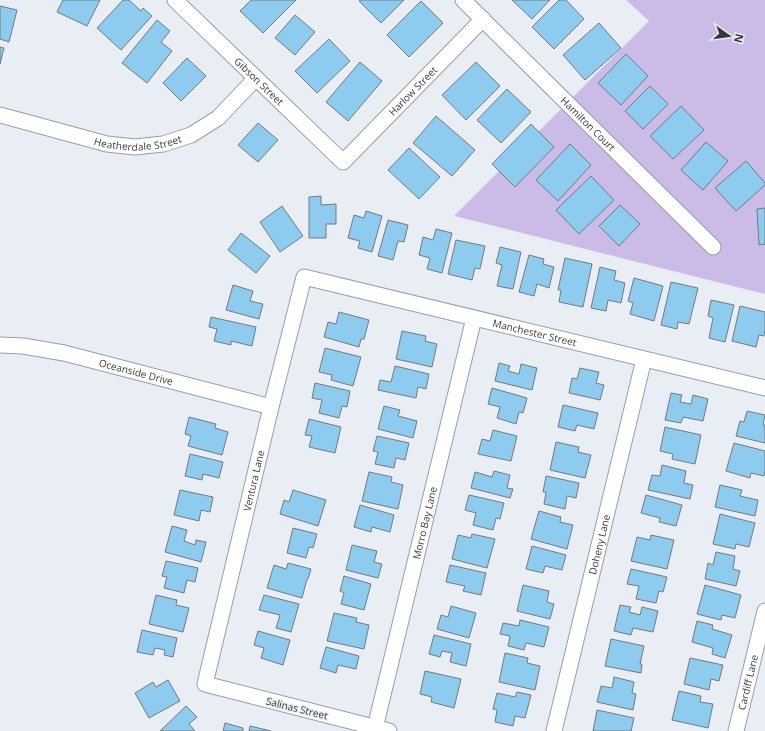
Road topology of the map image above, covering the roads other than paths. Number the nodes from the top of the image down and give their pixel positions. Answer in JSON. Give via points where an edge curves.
{"nodes":[{"id":1,"x":175,"y":0,"type":"edge"},
{"id":2,"x":463,"y":0,"type":"edge"},
{"id":3,"x":483,"y":19,"type":"junction"},
{"id":4,"x":256,"y":78,"type":"junction"},
{"id":5,"x":0,"y":115,"type":"edge"},
{"id":6,"x":343,"y":162,"type":"joint"},
{"id":7,"x":713,"y":247,"type":"dead end"},
{"id":8,"x":304,"y":277,"type":"joint"},
{"id":9,"x":474,"y":318,"type":"junction"},
{"id":10,"x":0,"y":345,"type":"edge"},
{"id":11,"x":644,"y":359,"type":"junction"},
{"id":12,"x":765,"y":388,"type":"edge"},
{"id":13,"x":271,"y":407,"type":"junction"},
{"id":14,"x":765,"y":611,"type":"edge"},
{"id":15,"x":205,"y":684,"type":"joint"},
{"id":16,"x":382,"y":729,"type":"edge"},
{"id":17,"x":554,"y":731,"type":"edge"},
{"id":18,"x":736,"y":731,"type":"edge"}],
"edges":[{"from":1,"to":4,"type":"street","name":"Gibson Street"},
{"from":2,"to":3,"type":"street","name":"Hamilton Court"},
{"from":3,"to":6,"type":"street","name":"Harlow Street"},
{"from":3,"to":7,"type":"street","name":"Hamilton Court"},
{"from":4,"to":5,"type":"street","name":"Heatherdale Street","via":[[218,118],[191,135],[163,144],[135,147],[107,144]]},
{"from":4,"to":6,"type":"street","name":"Gibson Street"},
{"from":8,"to":9,"type":"street","name":"Manchester Street"},
{"from":8,"to":13,"type":"street","name":"Ventura Lane"},
{"from":9,"to":11,"type":"street","name":"Manchester Street"},
{"from":9,"to":16,"type":"street","name":"Morro Bay Lane"},
{"from":10,"to":13,"type":"street","name":"Oceanside Drive","via":[[64,353]]},
{"from":11,"to":12,"type":"street","name":"Manchester Street"},
{"from":11,"to":17,"type":"street","name":"Doheny Lane"},
{"from":13,"to":15,"type":"street","name":"Ventura Lane"},
{"from":14,"to":18,"type":"street","name":"Cardiff Lane"},
{"from":15,"to":16,"type":"street","name":"Salinas Street"}]}
